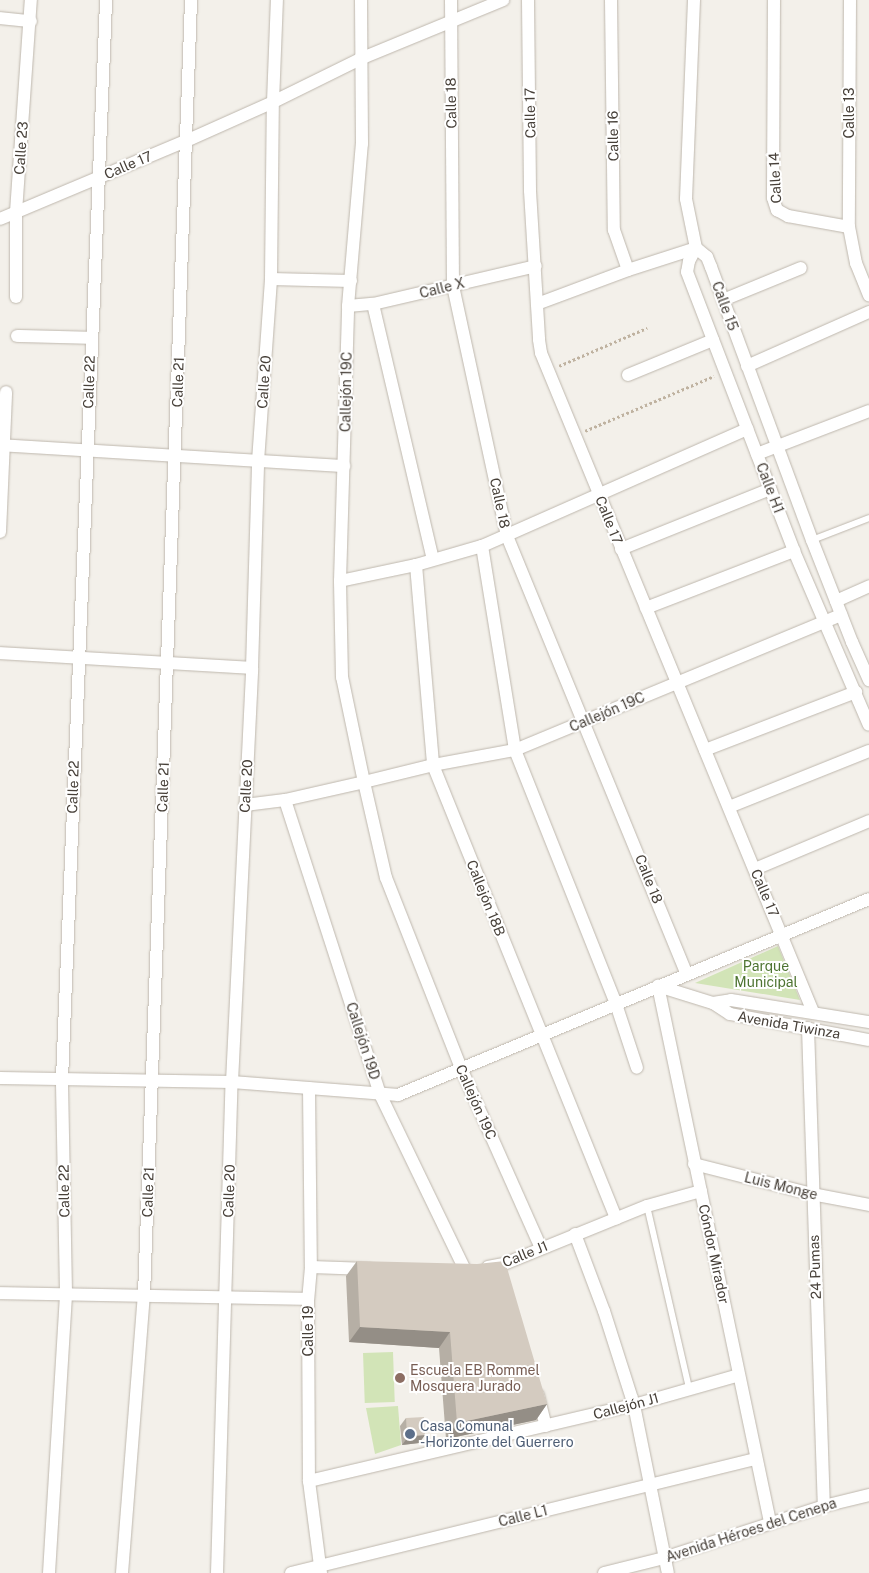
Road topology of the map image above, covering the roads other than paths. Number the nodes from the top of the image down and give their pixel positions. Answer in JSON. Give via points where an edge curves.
{"nodes":[{"id":1,"x":32,"y":0,"type":"edge"},
{"id":2,"x":106,"y":0,"type":"edge"},
{"id":3,"x":191,"y":0,"type":"edge"},
{"id":4,"x":277,"y":0,"type":"edge"},
{"id":5,"x":361,"y":0,"type":"edge"},
{"id":6,"x":451,"y":0,"type":"edge"},
{"id":7,"x":502,"y":0,"type":"edge"},
{"id":8,"x":528,"y":0,"type":"edge"},
{"id":9,"x":611,"y":0,"type":"edge"},
{"id":10,"x":694,"y":0,"type":"edge"},
{"id":11,"x":774,"y":0,"type":"edge"},
{"id":12,"x":850,"y":0,"type":"edge"},
{"id":13,"x":0,"y":18,"type":"edge"},
{"id":14,"x":31,"y":21,"type":"junction"},
{"id":15,"x":450,"y":24,"type":"junction"},
{"id":16,"x":360,"y":59,"type":"junction"},
{"id":17,"x":273,"y":102,"type":"junction"},
{"id":18,"x":186,"y":141,"type":"junction"},
{"id":19,"x":98,"y":178,"type":"junction"},
{"id":20,"x":16,"y":212,"type":"junction"},
{"id":21,"x":0,"y":219,"type":"edge"},
{"id":22,"x":849,"y":227,"type":"junction"},
{"id":23,"x":696,"y":248,"type":"junction"},
{"id":24,"x":536,"y":266,"type":"junction"},
{"id":25,"x":801,"y":268,"type":"dead end"},
{"id":26,"x":628,"y":270,"type":"junction"},
{"id":27,"x":271,"y":279,"type":"junction"},
{"id":28,"x":351,"y":281,"type":"junction"},
{"id":29,"x":453,"y":286,"type":"junction"},
{"id":30,"x":869,"y":295,"type":"edge"},
{"id":31,"x":16,"y":297,"type":"dead end"},
{"id":32,"x":723,"y":300,"type":"junction"},
{"id":33,"x":373,"y":304,"type":"junction"},
{"id":34,"x":537,"y":304,"type":"junction"},
{"id":35,"x":348,"y":306,"type":"junction"},
{"id":36,"x":869,"y":312,"type":"edge"},
{"id":37,"x":17,"y":336,"type":"dead end"},
{"id":38,"x":91,"y":338,"type":"junction"},
{"id":39,"x":714,"y":340,"type":"junction"},
{"id":40,"x":747,"y":366,"type":"junction"},
{"id":41,"x":628,"y":374,"type":"dead end"},
{"id":42,"x":6,"y":392,"type":"dead end"},
{"id":43,"x":869,"y":411,"type":"edge"},
{"id":44,"x":747,"y":429,"type":"junction"},
{"id":45,"x":2,"y":445,"type":"edge"},
{"id":46,"x":776,"y":445,"type":"junction"},
{"id":47,"x":86,"y":449,"type":"junction"},
{"id":48,"x":756,"y":454,"type":"junction"},
{"id":49,"x":175,"y":455,"type":"junction"},
{"id":50,"x":258,"y":461,"type":"junction"},
{"id":51,"x":344,"y":466,"type":"junction"},
{"id":52,"x":770,"y":489,"type":"junction"},
{"id":53,"x":599,"y":495,"type":"junction"},
{"id":54,"x":869,"y":518,"type":"edge"},
{"id":55,"x":0,"y":532,"type":"edge"},
{"id":56,"x":507,"y":536,"type":"junction"},
{"id":57,"x":812,"y":540,"type":"junction"},
{"id":58,"x":482,"y":546,"type":"junction"},
{"id":59,"x":621,"y":549,"type":"junction"},
{"id":60,"x":794,"y":551,"type":"junction"},
{"id":61,"x":433,"y":559,"type":"junction"},
{"id":62,"x":416,"y":564,"type":"junction"},
{"id":63,"x":340,"y":581,"type":"junction"},
{"id":64,"x":869,"y":586,"type":"edge"},
{"id":65,"x":836,"y":601,"type":"junction"},
{"id":66,"x":646,"y":608,"type":"junction"},
{"id":67,"x":841,"y":615,"type":"junction"},
{"id":68,"x":824,"y":621,"type":"junction"},
{"id":69,"x":0,"y":653,"type":"edge"},
{"id":70,"x":77,"y":658,"type":"junction"},
{"id":71,"x":167,"y":663,"type":"junction"},
{"id":72,"x":252,"y":668,"type":"junction"},
{"id":73,"x":869,"y":680,"type":"edge"},
{"id":74,"x":677,"y":682,"type":"junction"},
{"id":75,"x":856,"y":692,"type":"junction"},
{"id":76,"x":585,"y":722,"type":"junction"},
{"id":77,"x":869,"y":725,"type":"edge"},
{"id":78,"x":515,"y":750,"type":"junction"},
{"id":79,"x":705,"y":750,"type":"junction"},
{"id":80,"x":869,"y":751,"type":"edge"},
{"id":81,"x":433,"y":765,"type":"junction"},
{"id":82,"x":364,"y":782,"type":"junction"},
{"id":83,"x":285,"y":800,"type":"junction"},
{"id":84,"x":245,"y":806,"type":"junction"},
{"id":85,"x":729,"y":807,"type":"junction"},
{"id":86,"x":869,"y":820,"type":"edge"},
{"id":87,"x":754,"y":869,"type":"junction"},
{"id":88,"x":869,"y":899,"type":"edge"},
{"id":89,"x":782,"y":935,"type":"junction"},
{"id":90,"x":687,"y":974,"type":"junction"},
{"id":91,"x":658,"y":986,"type":"junction"},
{"id":92,"x":713,"y":1003,"type":"junction"},
{"id":93,"x":616,"y":1004,"type":"junction"},
{"id":94,"x":813,"y":1012,"type":"junction"},
{"id":95,"x":869,"y":1022,"type":"edge"},
{"id":96,"x":808,"y":1028,"type":"junction"},
{"id":97,"x":541,"y":1035,"type":"junction"},
{"id":98,"x":869,"y":1040,"type":"edge"},
{"id":99,"x":461,"y":1068,"type":"junction"},
{"id":100,"x":637,"y":1068,"type":"dead end"},
{"id":101,"x":0,"y":1078,"type":"edge"},
{"id":102,"x":62,"y":1079,"type":"junction"},
{"id":103,"x":152,"y":1081,"type":"junction"},
{"id":104,"x":232,"y":1082,"type":"junction"},
{"id":105,"x":309,"y":1088,"type":"junction"},
{"id":106,"x":380,"y":1094,"type":"junction"},
{"id":107,"x":694,"y":1164,"type":"junction"},
{"id":108,"x":701,"y":1191,"type":"junction"},
{"id":109,"x":812,"y":1194,"type":"junction"},
{"id":110,"x":869,"y":1204,"type":"edge"},
{"id":111,"x":647,"y":1206,"type":"junction"},
{"id":112,"x":616,"y":1218,"type":"junction"},
{"id":113,"x":575,"y":1234,"type":"junction"},
{"id":114,"x":541,"y":1248,"type":"junction"},
{"id":115,"x":311,"y":1267,"type":"junction"},
{"id":116,"x":379,"y":1269,"type":"edge"},
{"id":117,"x":447,"y":1271,"type":"edge"},
{"id":118,"x":466,"y":1272,"type":"junction"},
{"id":119,"x":66,"y":1292,"type":"junction"},
{"id":120,"x":0,"y":1293,"type":"edge"},
{"id":121,"x":144,"y":1295,"type":"junction"},
{"id":122,"x":225,"y":1296,"type":"junction"},
{"id":123,"x":308,"y":1299,"type":"junction"},
{"id":124,"x":738,"y":1374,"type":"junction"},
{"id":125,"x":534,"y":1379,"type":"edge"},
{"id":126,"x":689,"y":1388,"type":"junction"},
{"id":127,"x":634,"y":1405,"type":"junction"},
{"id":128,"x":546,"y":1426,"type":"junction"},
{"id":129,"x":756,"y":1459,"type":"junction"},
{"id":130,"x":309,"y":1481,"type":"junction"},
{"id":131,"x":650,"y":1485,"type":"junction"},
{"id":132,"x":869,"y":1495,"type":"edge"},
{"id":133,"x":824,"y":1506,"type":"junction"},
{"id":134,"x":770,"y":1522,"type":"junction"},
{"id":135,"x":664,"y":1558,"type":"junction"},
{"id":136,"x":320,"y":1569,"type":"edge"},
{"id":137,"x":49,"y":1573,"type":"edge"},
{"id":138,"x":122,"y":1573,"type":"edge"},
{"id":139,"x":217,"y":1573,"type":"edge"},
{"id":140,"x":290,"y":1573,"type":"edge"},
{"id":141,"x":604,"y":1573,"type":"edge"},
{"id":142,"x":668,"y":1573,"type":"edge"}],
"edges":[{"from":1,"to":14,"type":"street","name":"Calle 23"},
{"from":2,"to":19,"type":"street","name":"Calle 22"},
{"from":3,"to":18,"type":"street","name":"Calle 21"},
{"from":4,"to":17,"type":"street","name":"Calle 20"},
{"from":5,"to":16,"type":"street","name":"Callejón 19C"},
{"from":6,"to":15,"type":"street","name":"Calle 18"},
{"from":7,"to":15,"type":"street","name":"Calle 17"},
{"from":8,"to":24,"type":"street","name":"Calle 17","via":[[530,191]]},
{"from":9,"to":26,"type":"street","name":"Calle 16","via":[[614,230]]},
{"from":10,"to":23,"type":"street","name":"Calle 15","via":[[686,199]]},
{"from":11,"to":22,"type":"street","name":"Calle 14","via":[[774,198],[777,210],[788,216]]},
{"from":12,"to":22,"type":"street","name":"Calle 13"},
{"from":13,"to":14,"type":"street"},
{"from":14,"to":20,"type":"street","name":"Calle 23"},
{"from":15,"to":16,"type":"street","name":"Calle 17"},
{"from":15,"to":29,"type":"street","name":"Calle 18"},
{"from":16,"to":17,"type":"street","name":"Calle 17"},
{"from":16,"to":28,"type":"street","name":"Callejón 19C","via":[[362,144]]},
{"from":17,"to":18,"type":"street","name":"Calle 17"},
{"from":17,"to":27,"type":"street","name":"Calle 20"},
{"from":18,"to":19,"type":"street","name":"Calle 17"},
{"from":18,"to":49,"type":"street","name":"Calle 21"},
{"from":19,"to":20,"type":"street","name":"Calle 17"},
{"from":19,"to":38,"type":"street","name":"Calle 22"},
{"from":20,"to":21,"type":"street","name":"Calle 17"},
{"from":20,"to":31,"type":"street","name":"Calle 23"},
{"from":22,"to":30,"type":"street","via":[[856,263]]},
{"from":23,"to":26,"type":"street"},
{"from":23,"to":32,"type":"street","name":"Calle 15","via":[[707,257]]},
{"from":23,"to":39,"type":"street","name":"Calle H1","via":[[689,261],[688,272]]},
{"from":24,"to":29,"type":"street","name":"Calle X"},
{"from":24,"to":34,"type":"street","name":"Calle 17"},
{"from":25,"to":32,"type":"street"},
{"from":26,"to":34,"type":"street"},
{"from":27,"to":28,"type":"street"},
{"from":27,"to":50,"type":"street","name":"Calle 20"},
{"from":28,"to":35,"type":"street","name":"Callejón 19C"},
{"from":29,"to":33,"type":"street","name":"Calle X"},
{"from":29,"to":56,"type":"street","name":"Calle 18"},
{"from":32,"to":40,"type":"street","name":"Calle 15"},
{"from":33,"to":35,"type":"street","name":"Calle X"},
{"from":33,"to":61,"type":"street"},
{"from":34,"to":53,"type":"street","name":"Calle 17","via":[[539,340],[548,370]]},
{"from":35,"to":51,"type":"street","name":"Callejón 19C"},
{"from":36,"to":40,"type":"street"},
{"from":37,"to":38,"type":"street"},
{"from":38,"to":47,"type":"street","name":"Calle 22"},
{"from":39,"to":41,"type":"street"},
{"from":39,"to":44,"type":"street","name":"Calle H1"},
{"from":40,"to":46,"type":"street","name":"Calle 15"},
{"from":42,"to":45,"type":"street"},
{"from":43,"to":46,"type":"street"},
{"from":44,"to":48,"type":"street","name":"Calle H1"},
{"from":44,"to":53,"type":"street"},
{"from":45,"to":47,"type":"street"},
{"from":45,"to":55,"type":"street"},
{"from":46,"to":48,"type":"street"},
{"from":46,"to":57,"type":"street","name":"Calle 15"},
{"from":47,"to":49,"type":"street"},
{"from":47,"to":70,"type":"street","name":"Calle 22"},
{"from":48,"to":52,"type":"street","name":"Calle H1"},
{"from":49,"to":50,"type":"street"},
{"from":49,"to":71,"type":"street","name":"Calle 21"},
{"from":50,"to":51,"type":"street"},
{"from":50,"to":72,"type":"street","name":"Calle 20"},
{"from":51,"to":63,"type":"street","name":"Callejón 19C"},
{"from":52,"to":59,"type":"street"},
{"from":52,"to":60,"type":"street","name":"Calle H1"},
{"from":53,"to":56,"type":"street"},
{"from":53,"to":59,"type":"street","name":"Calle 17"},
{"from":54,"to":57,"type":"lane"},
{"from":56,"to":58,"type":"street"},
{"from":56,"to":76,"type":"street","name":"Calle 18"},
{"from":57,"to":65,"type":"street","name":"Calle 15"},
{"from":58,"to":61,"type":"street"},
{"from":58,"to":78,"type":"street"},
{"from":59,"to":66,"type":"street","name":"Calle 17"},
{"from":60,"to":66,"type":"street"},
{"from":60,"to":68,"type":"street","name":"Calle H1"},
{"from":61,"to":62,"type":"street"},
{"from":62,"to":63,"type":"street"},
{"from":62,"to":81,"type":"street","name":"Callejón 18B"},
{"from":63,"to":82,"type":"street","name":"Callejón 19C","via":[[342,677]]},
{"from":64,"to":65,"type":"street"},
{"from":65,"to":67,"type":"street"},
{"from":66,"to":74,"type":"street","name":"Calle 17"},
{"from":67,"to":68,"type":"street","name":"Callejón 19C"},
{"from":67,"to":73,"type":"street"},
{"from":68,"to":74,"type":"street","name":"Callejón 19C"},
{"from":68,"to":75,"type":"street","name":"Calle H1"},
{"from":69,"to":70,"type":"street"},
{"from":70,"to":71,"type":"street"},
{"from":70,"to":102,"type":"street","name":"Calle 22"},
{"from":71,"to":72,"type":"street"},
{"from":71,"to":103,"type":"street","name":"Calle 21"},
{"from":72,"to":84,"type":"street","name":"Calle 20"},
{"from":74,"to":76,"type":"street","name":"Callejón 19C"},
{"from":74,"to":79,"type":"street","name":"Calle 17"},
{"from":75,"to":77,"type":"street","name":"Calle H1"},
{"from":75,"to":79,"type":"street"},
{"from":76,"to":78,"type":"street","name":"Callejón 19C"},
{"from":76,"to":90,"type":"street","name":"Calle 18"},
{"from":78,"to":81,"type":"street","name":"Callejón 19C"},
{"from":78,"to":93,"type":"street"},
{"from":79,"to":85,"type":"street","name":"Calle 17"},
{"from":80,"to":85,"type":"street"},
{"from":81,"to":82,"type":"street","name":"Callejón 19C"},
{"from":81,"to":97,"type":"street","name":"Callejón 18B"},
{"from":82,"to":83,"type":"street"},
{"from":82,"to":99,"type":"street","name":"Callejón 19C","via":[[386,878]]},
{"from":83,"to":84,"type":"street"},
{"from":83,"to":106,"type":"street","name":"Callejón 19D"},
{"from":84,"to":104,"type":"street","name":"Calle 20"},
{"from":85,"to":87,"type":"street","name":"Calle 17"},
{"from":86,"to":87,"type":"street"},
{"from":87,"to":89,"type":"street","name":"Calle 17"},
{"from":88,"to":89,"type":"street"},
{"from":89,"to":90,"type":"street"},
{"from":89,"to":94,"type":"street","name":"Calle 17"},
{"from":90,"to":91,"type":"street"},
{"from":91,"to":92,"type":"street","name":"Avenida Tiwinza"},
{"from":91,"to":93,"type":"street"},
{"from":91,"to":107,"type":"street","name":"Cóndor Mirador"},
{"from":92,"to":94,"type":"street","name":"Avenida Tiwinza","via":[[732,1000]]},
{"from":92,"to":96,"type":"street","name":"Avenida Tiwinza","via":[[730,1014]]},
{"from":93,"to":97,"type":"street"},
{"from":93,"to":100,"type":"street"},
{"from":94,"to":95,"type":"street","name":"Avenida Tiwinza"},
{"from":96,"to":98,"type":"street","name":"Avenida Tiwinza"},
{"from":96,"to":109,"type":"street","name":"24 Pumas"},
{"from":97,"to":99,"type":"street"},
{"from":97,"to":112,"type":"street","name":"Callejón 18B"},
{"from":99,"to":106,"type":"street","via":[[398,1095]]},
{"from":99,"to":114,"type":"street","name":"Callejón 19C"},
{"from":101,"to":102,"type":"street"},
{"from":102,"to":103,"type":"street"},
{"from":102,"to":119,"type":"street","name":"Calle 22"},
{"from":103,"to":104,"type":"street"},
{"from":103,"to":121,"type":"street","name":"Calle 21"},
{"from":104,"to":105,"type":"street"},
{"from":104,"to":122,"type":"street","name":"Calle 20"},
{"from":105,"to":106,"type":"street"},
{"from":105,"to":115,"type":"street","name":"Calle 19"},
{"from":106,"to":118,"type":"street","name":"Callejón 19D"},
{"from":107,"to":108,"type":"street","name":"Cóndor Mirador"},
{"from":107,"to":109,"type":"street","name":"Luis Monge"},
{"from":108,"to":111,"type":"street","name":"Calle J1"},
{"from":108,"to":124,"type":"street","name":"Cóndor Mirador"},
{"from":109,"to":110,"type":"street","name":"Luis Monge"},
{"from":109,"to":133,"type":"street","name":"24 Pumas"},
{"from":111,"to":112,"type":"street","name":"Calle J1"},
{"from":111,"to":126,"type":"lane"},
{"from":112,"to":113,"type":"street","name":"Calle J1"},
{"from":113,"to":114,"type":"street","name":"Calle J1"},
{"from":113,"to":127,"type":"street"},
{"from":114,"to":118,"type":"street","name":"Calle J1","via":[[505,1269]]},
{"from":115,"to":116,"type":"street"},
{"from":115,"to":123,"type":"street","name":"Calle 19"},
{"from":117,"to":118,"type":"street","name":"Calle J1"},
{"from":119,"to":120,"type":"street"},
{"from":119,"to":121,"type":"street"},
{"from":119,"to":137,"type":"street","name":"Calle 22"},
{"from":121,"to":122,"type":"street"},
{"from":121,"to":138,"type":"street","name":"Calle 21"},
{"from":122,"to":123,"type":"street"},
{"from":122,"to":139,"type":"street","name":"Calle 20"},
{"from":123,"to":130,"type":"street","name":"Calle 19"},
{"from":124,"to":126,"type":"street","name":"Callejón J1"},
{"from":124,"to":129,"type":"street","name":"Cóndor Mirador"},
{"from":125,"to":128,"type":"street"},
{"from":126,"to":127,"type":"street","name":"Callejón J1"},
{"from":127,"to":128,"type":"street","name":"Callejón J1"},
{"from":127,"to":131,"type":"street"},
{"from":128,"to":130,"type":"street","name":"Callejón J1"},
{"from":129,"to":131,"type":"street","name":"Calle L1"},
{"from":129,"to":134,"type":"street","name":"Cóndor Mirador"},
{"from":130,"to":136,"type":"street","name":"Calle 19"},
{"from":131,"to":135,"type":"street"},
{"from":131,"to":136,"type":"street","name":"Calle L1"},
{"from":132,"to":133,"type":"street","name":"Avenida Héroes del Cenepa"},
{"from":133,"to":134,"type":"street","name":"Avenida Héroes del Cenepa"},
{"from":134,"to":135,"type":"street","name":"Avenida Héroes del Cenepa"},
{"from":135,"to":141,"type":"street","name":"Avenida Héroes del Cenepa"},
{"from":135,"to":142,"type":"street"},
{"from":136,"to":140,"type":"street","name":"Calle L1"}]}
